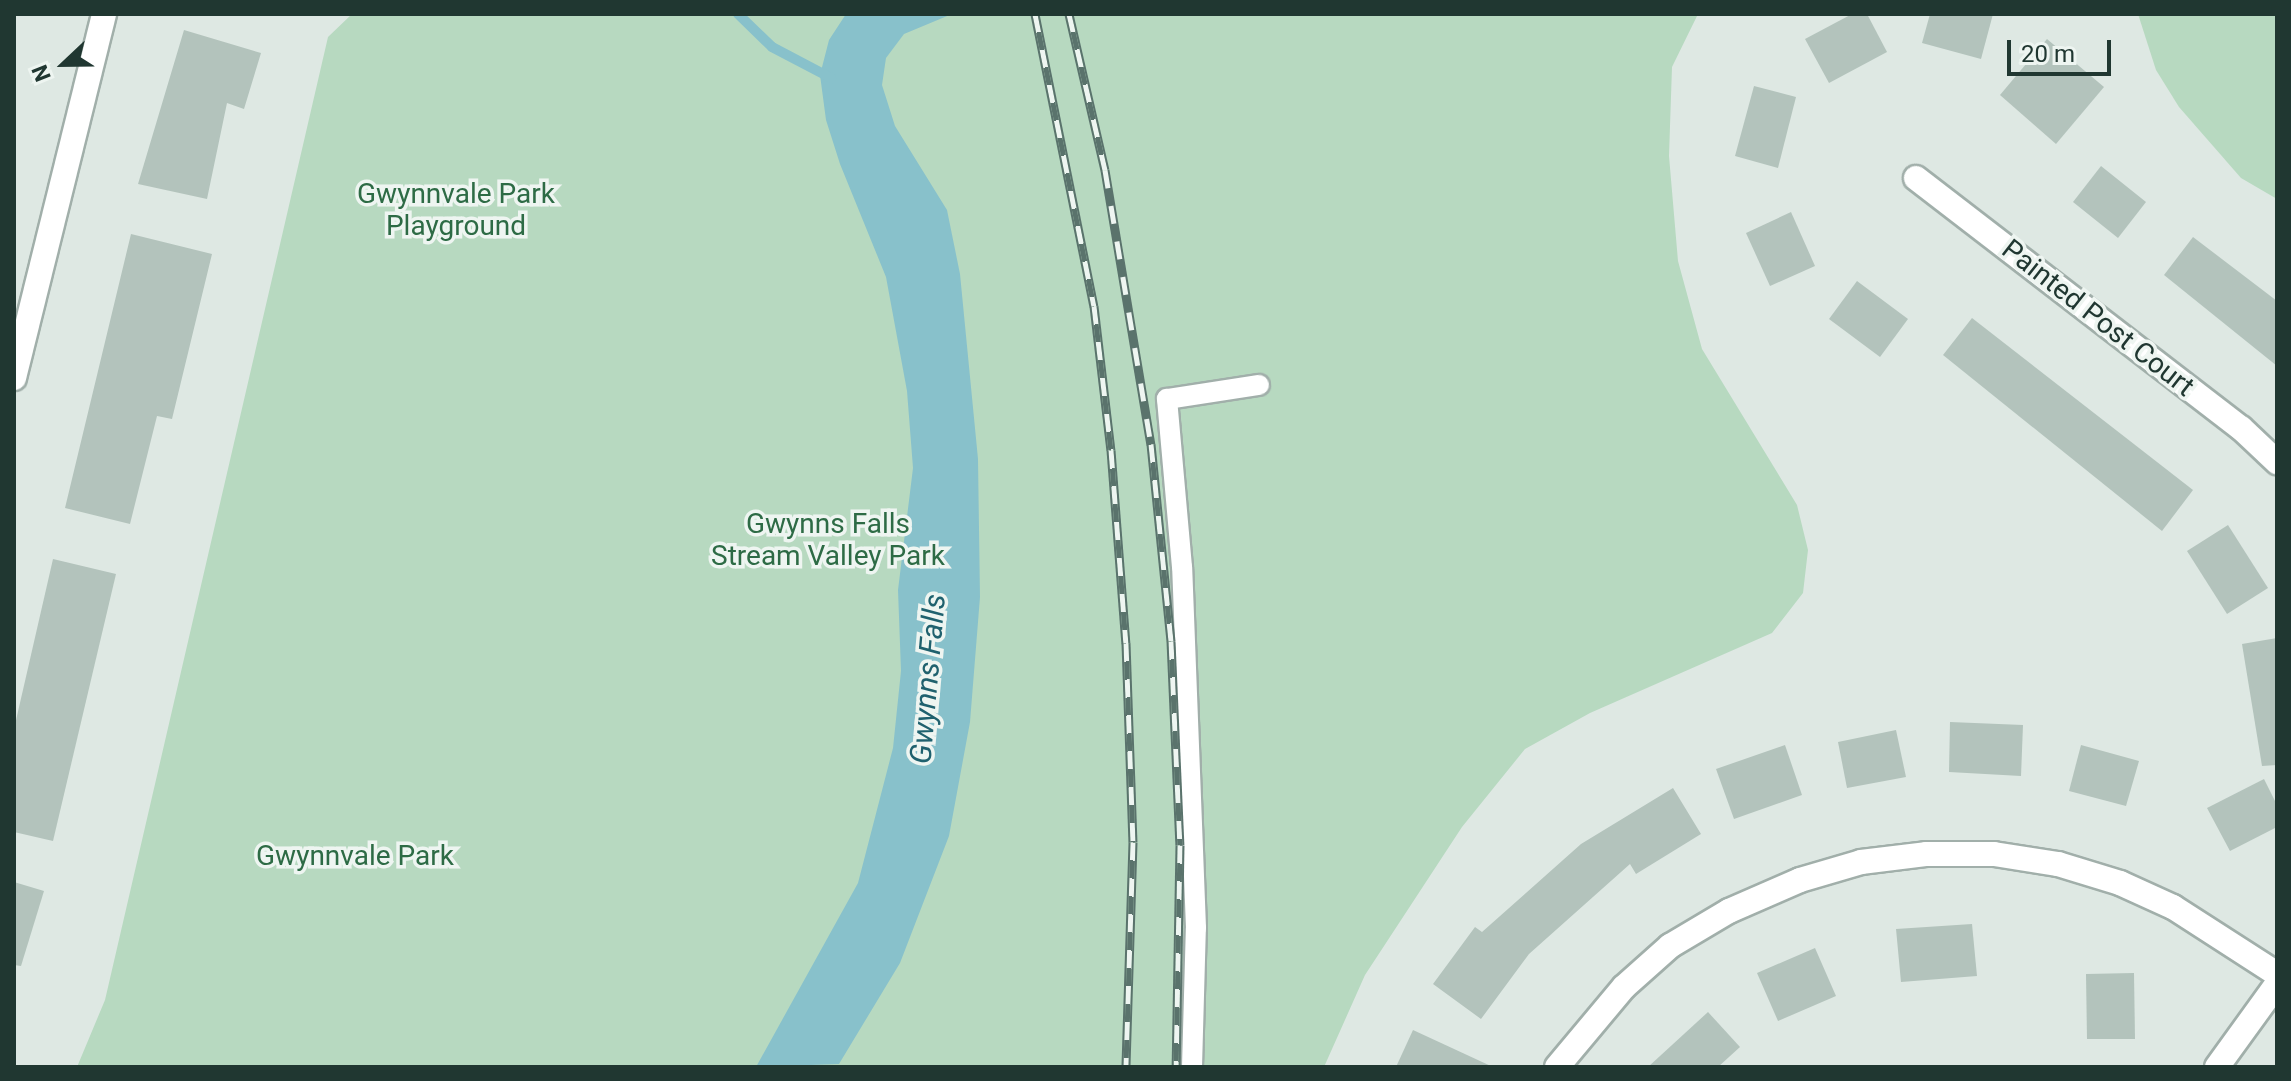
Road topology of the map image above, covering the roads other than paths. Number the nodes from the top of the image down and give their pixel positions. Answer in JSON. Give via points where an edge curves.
{"nodes":[{"id":1,"x":104,"y":14,"type":"edge"},
{"id":2,"x":1916,"y":178,"type":"dead end"},
{"id":3,"x":14,"y":378,"type":"edge"},
{"id":4,"x":1259,"y":385,"type":"dead end"},
{"id":5,"x":2277,"y":462,"type":"edge"},
{"id":6,"x":2277,"y":974,"type":"edge"},
{"id":7,"x":2277,"y":984,"type":"edge"},
{"id":8,"x":1192,"y":1067,"type":"edge"},
{"id":9,"x":1557,"y":1067,"type":"edge"},
{"id":10,"x":2217,"y":1067,"type":"edge"}],
"edges":[{"from":1,"to":3,"type":"street"},
{"from":2,"to":5,"type":"street","name":"Painted Post Court","via":[[2241,428]]},
{"from":4,"to":8,"type":"lane","via":[[1167,399],[1182,567],[1196,928]]},
{"from":6,"to":9,"type":"street","via":[[2173,907],[2120,883],[2058,864],[1994,854],[1926,854],[1846,867],[1729,911],[1670,946],[1624,987]]},
{"from":7,"to":10,"type":"street"}]}
